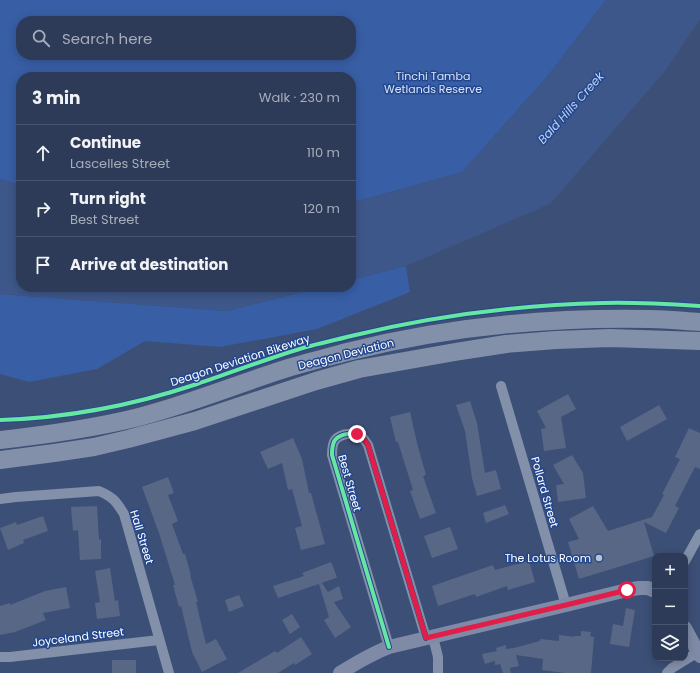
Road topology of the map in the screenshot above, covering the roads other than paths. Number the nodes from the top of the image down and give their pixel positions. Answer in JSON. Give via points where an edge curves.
{"nodes":[{"id":1,"x":700,"y":322,"type":"edge"},
{"id":2,"x":700,"y":342,"type":"edge"},
{"id":3,"x":501,"y":386,"type":"dead end"},
{"id":4,"x":0,"y":440,"type":"edge"},
{"id":5,"x":0,"y":460,"type":"edge"},
{"id":6,"x":0,"y":499,"type":"edge"},
{"id":7,"x":700,"y":534,"type":"edge"},
{"id":8,"x":688,"y":556,"type":"edge"},
{"id":9,"x":652,"y":590,"type":"edge"},
{"id":10,"x":566,"y":605,"type":"junction"},
{"id":11,"x":688,"y":634,"type":"edge"},
{"id":12,"x":429,"y":638,"type":"junction"},
{"id":13,"x":159,"y":640,"type":"junction"},
{"id":14,"x":389,"y":647,"type":"junction"},
{"id":15,"x":699,"y":654,"type":"edge"},
{"id":16,"x":0,"y":657,"type":"edge"},
{"id":17,"x":169,"y":673,"type":"edge"},
{"id":18,"x":340,"y":673,"type":"edge"},
{"id":19,"x":438,"y":673,"type":"edge"},
{"id":20,"x":667,"y":673,"type":"edge"}],
"edges":[{"from":1,"to":4,"type":"highway","name":"Deagon Deviation","via":[[583,319],[458,330],[402,340],[289,368],[135,418],[38,436]]},
{"from":2,"to":5,"type":"highway","name":"Deagon Deviation","via":[[610,338],[556,340],[506,344],[441,354],[359,369],[128,439]]},
{"from":3,"to":10,"type":"street","name":"Pollard Street"},
{"from":6,"to":13,"type":"street","name":"Hall Street","via":[[100,491],[111,496],[124,514]]},
{"from":7,"to":8,"type":"street"},
{"from":9,"to":10,"type":"street","via":[[638,588]]},
{"from":10,"to":12,"type":"street"},
{"from":11,"to":15,"type":"street"},
{"from":12,"to":14,"type":"street"},
{"from":12,"to":14,"type":"street","name":"Best Street","via":[[368,445],[357,434],[348,434],[335,440],[332,455]]},
{"from":12,"to":19,"type":"street","via":[[438,657]]},
{"from":13,"to":16,"type":"street","name":"Joyceland Street"},
{"from":13,"to":17,"type":"street","name":"Hall Street"},
{"from":14,"to":18,"type":"street","via":[[363,658]]},
{"from":15,"to":20,"type":"street"}]}
